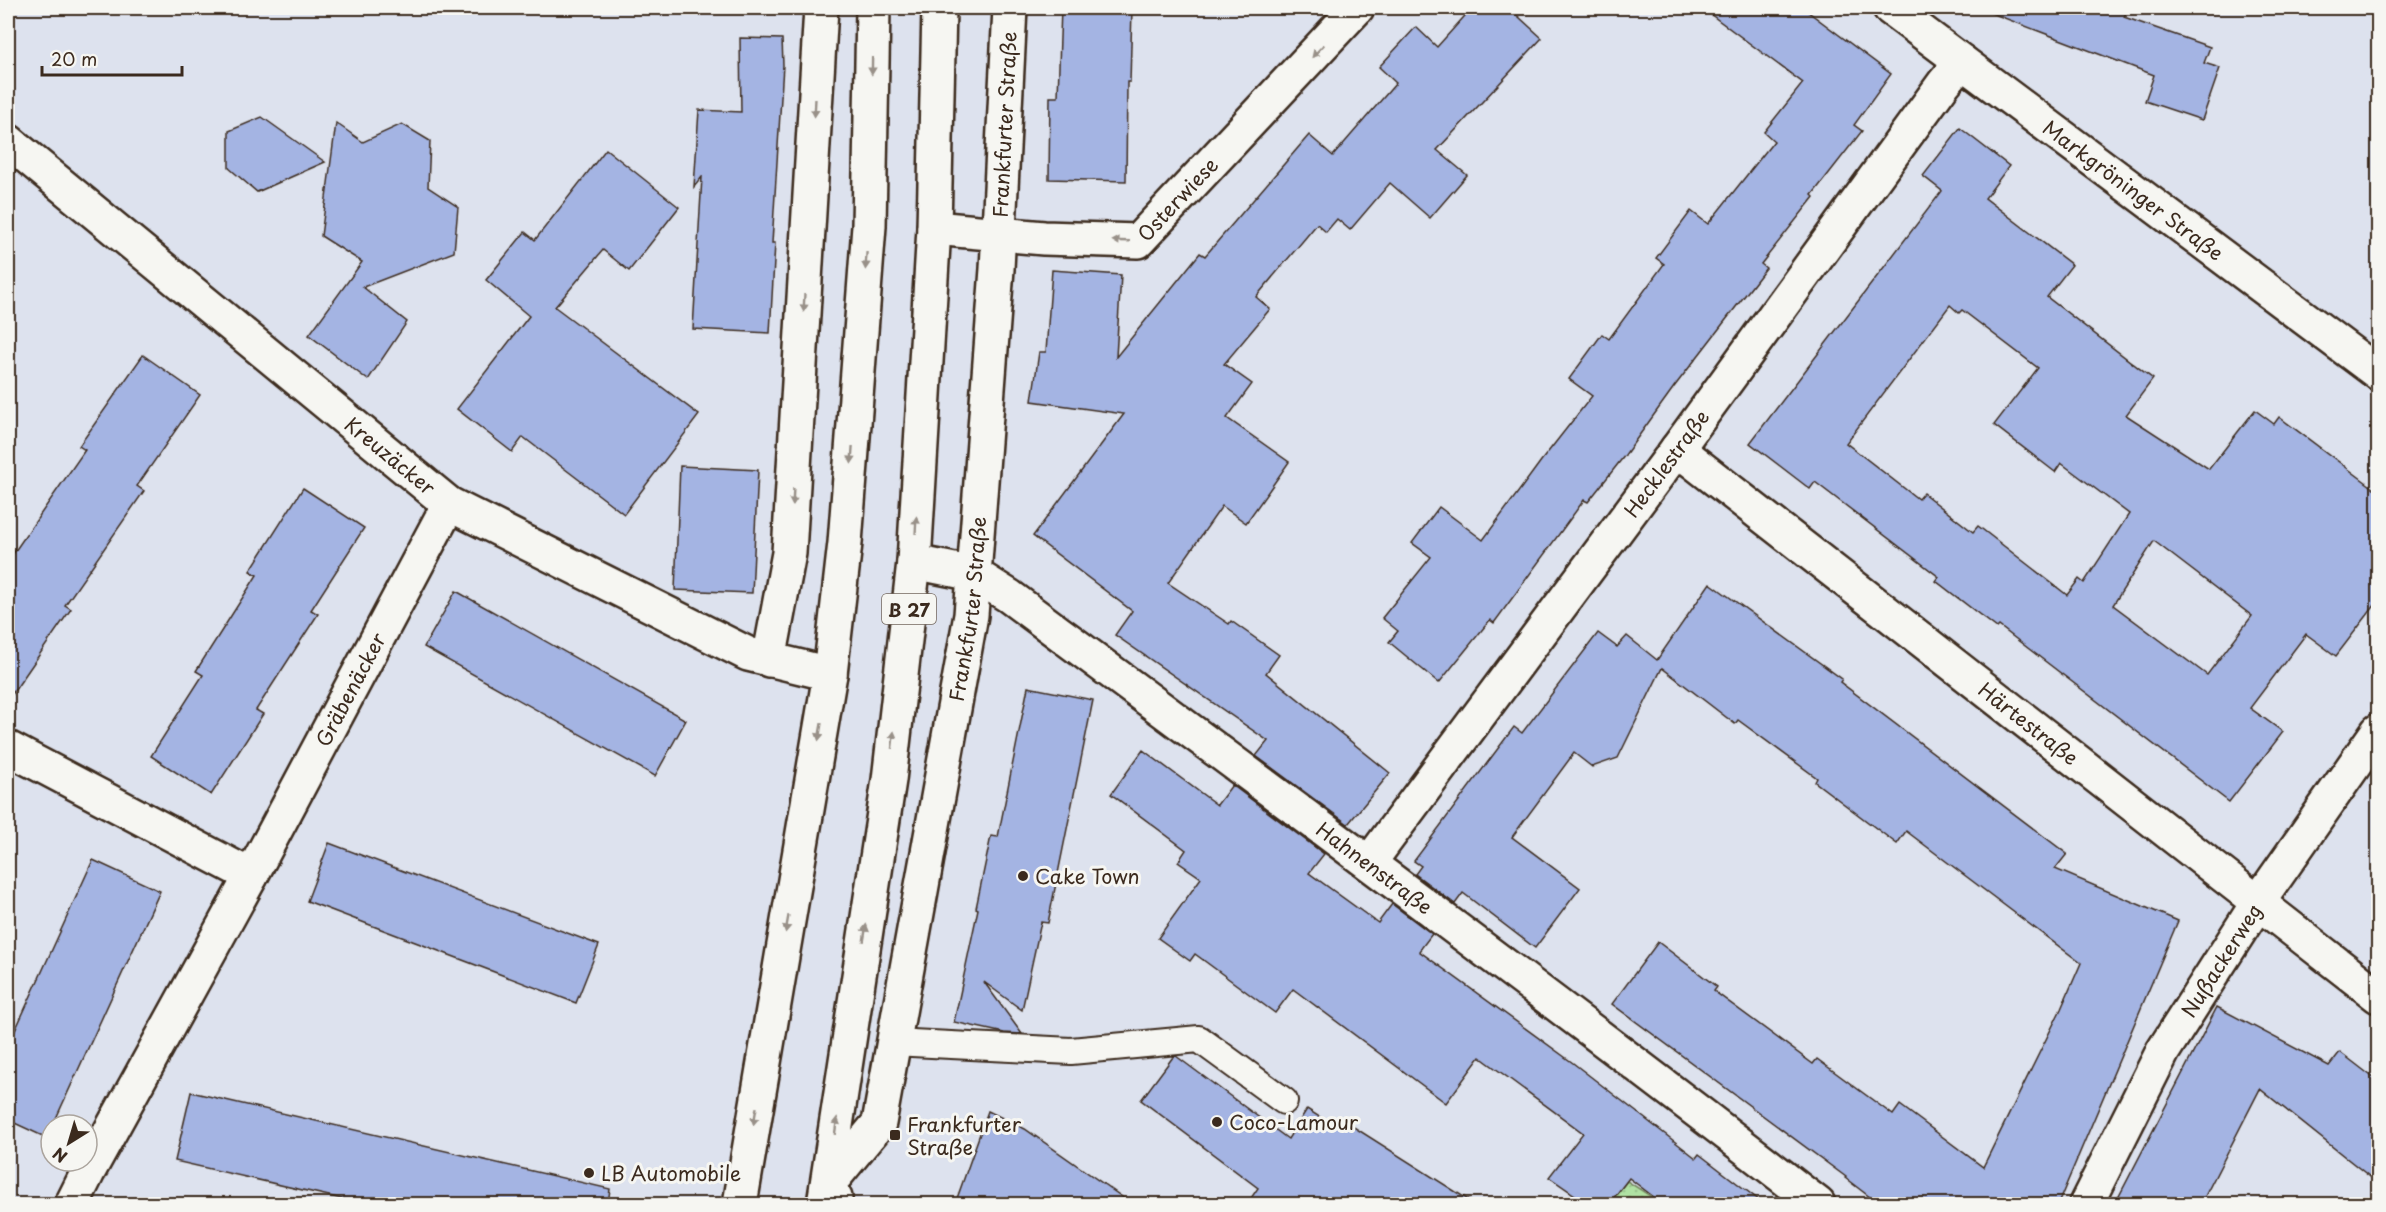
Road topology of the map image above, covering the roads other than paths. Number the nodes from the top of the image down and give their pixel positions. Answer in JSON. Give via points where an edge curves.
{"nodes":[{"id":1,"x":821,"y":8,"type":"edge"},
{"id":2,"x":873,"y":8,"type":"edge"},
{"id":3,"x":939,"y":8,"type":"edge"},
{"id":4,"x":1010,"y":8,"type":"edge"},
{"id":5,"x":1357,"y":8,"type":"edge"},
{"id":6,"x":1890,"y":8,"type":"edge"},
{"id":7,"x":1962,"y":62,"type":"junction"},
{"id":8,"x":8,"y":141,"type":"edge"},
{"id":9,"x":934,"y":228,"type":"junction"},
{"id":10,"x":1000,"y":233,"type":"junction"},
{"id":11,"x":2379,"y":373,"type":"edge"},
{"id":12,"x":1677,"y":449,"type":"junction"},
{"id":13,"x":449,"y":504,"type":"junction"},
{"id":14,"x":914,"y":562,"type":"junction"},
{"id":15,"x":974,"y":574,"type":"junction"},
{"id":16,"x":769,"y":660,"type":"junction"},
{"id":17,"x":830,"y":674,"type":"junction"},
{"id":18,"x":2379,"y":731,"type":"edge"},
{"id":19,"x":8,"y":748,"type":"edge"},
{"id":20,"x":1369,"y":863,"type":"junction"},
{"id":21,"x":251,"y":876,"type":"junction"},
{"id":22,"x":2259,"y":901,"type":"junction"},
{"id":23,"x":2379,"y":996,"type":"edge"},
{"id":24,"x":892,"y":1042,"type":"junction"},
{"id":25,"x":1284,"y":1101,"type":"dead end"},
{"id":26,"x":830,"y":1198,"type":"edge"},
{"id":27,"x":735,"y":1200,"type":"edge"},
{"id":28,"x":72,"y":1204,"type":"edge"},
{"id":29,"x":1818,"y":1204,"type":"edge"},
{"id":30,"x":2086,"y":1204,"type":"edge"}],
"edges":[{"from":1,"to":16,"type":"street","one_way":true,"via":[[789,553]]},
{"from":2,"to":17,"type":"street","one_way":true,"via":[[869,226],[845,543]]},
{"from":3,"to":9,"type":"street","name":"Frankfurter Straße","number":"B 27"},
{"from":4,"to":10,"type":"street","name":"Frankfurter Straße"},
{"from":5,"to":10,"type":"street","name":"Osterwiese","one_way":true,"via":[[1138,241]]},
{"from":6,"to":7,"type":"street","name":"Markgröninger Straße"},
{"from":7,"to":11,"type":"street","name":"Markgröninger Straße"},
{"from":7,"to":12,"type":"street","name":"Hecklestraße"},
{"from":8,"to":13,"type":"street","name":"Kreuzäcker"},
{"from":9,"to":10,"type":"street","name":"Osterwiese"},
{"from":14,"to":9,"type":"street","name":"Frankfurter Straße","number":"B 27","one_way":true},
{"from":10,"to":15,"type":"street","name":"Frankfurter Straße"},
{"from":12,"to":20,"type":"street","name":"Hecklestraße"},
{"from":12,"to":22,"type":"street","name":"Härtestraße"},
{"from":13,"to":16,"type":"street","name":"Kreuzäcker","via":[[748,654]]},
{"from":13,"to":21,"type":"street","name":"Gräbenäcker"},
{"from":14,"to":15,"type":"street","name":"Hahnenstraße"},
{"from":26,"to":14,"type":"street","name":"Frankfurter Straße","number":"B 27","one_way":true,"via":[[889,780]]},
{"from":15,"to":20,"type":"street","name":"Hahnenstraße","via":[[1010,596]]},
{"from":15,"to":24,"type":"street","name":"Frankfurter Straße","via":[[971,615]]},
{"from":16,"to":17,"type":"street","name":"Kreuzäcker"},
{"from":17,"to":27,"type":"street","one_way":true},
{"from":18,"to":22,"type":"street","name":"Nußackerweg"},
{"from":19,"to":21,"type":"street"},
{"from":20,"to":29,"type":"street","name":"Hahnenstraße"},
{"from":21,"to":28,"type":"street","name":"Gräbenäcker"},
{"from":22,"to":23,"type":"street","name":"Härtestraße"},
{"from":22,"to":30,"type":"street","name":"Nußackerweg","via":[[2163,1051]]},
{"from":24,"to":25,"type":"lane","via":[[1071,1052],[1200,1039]]},
{"from":24,"to":26,"type":"street","name":"Frankfurter Straße","via":[[879,1123]]}]}
